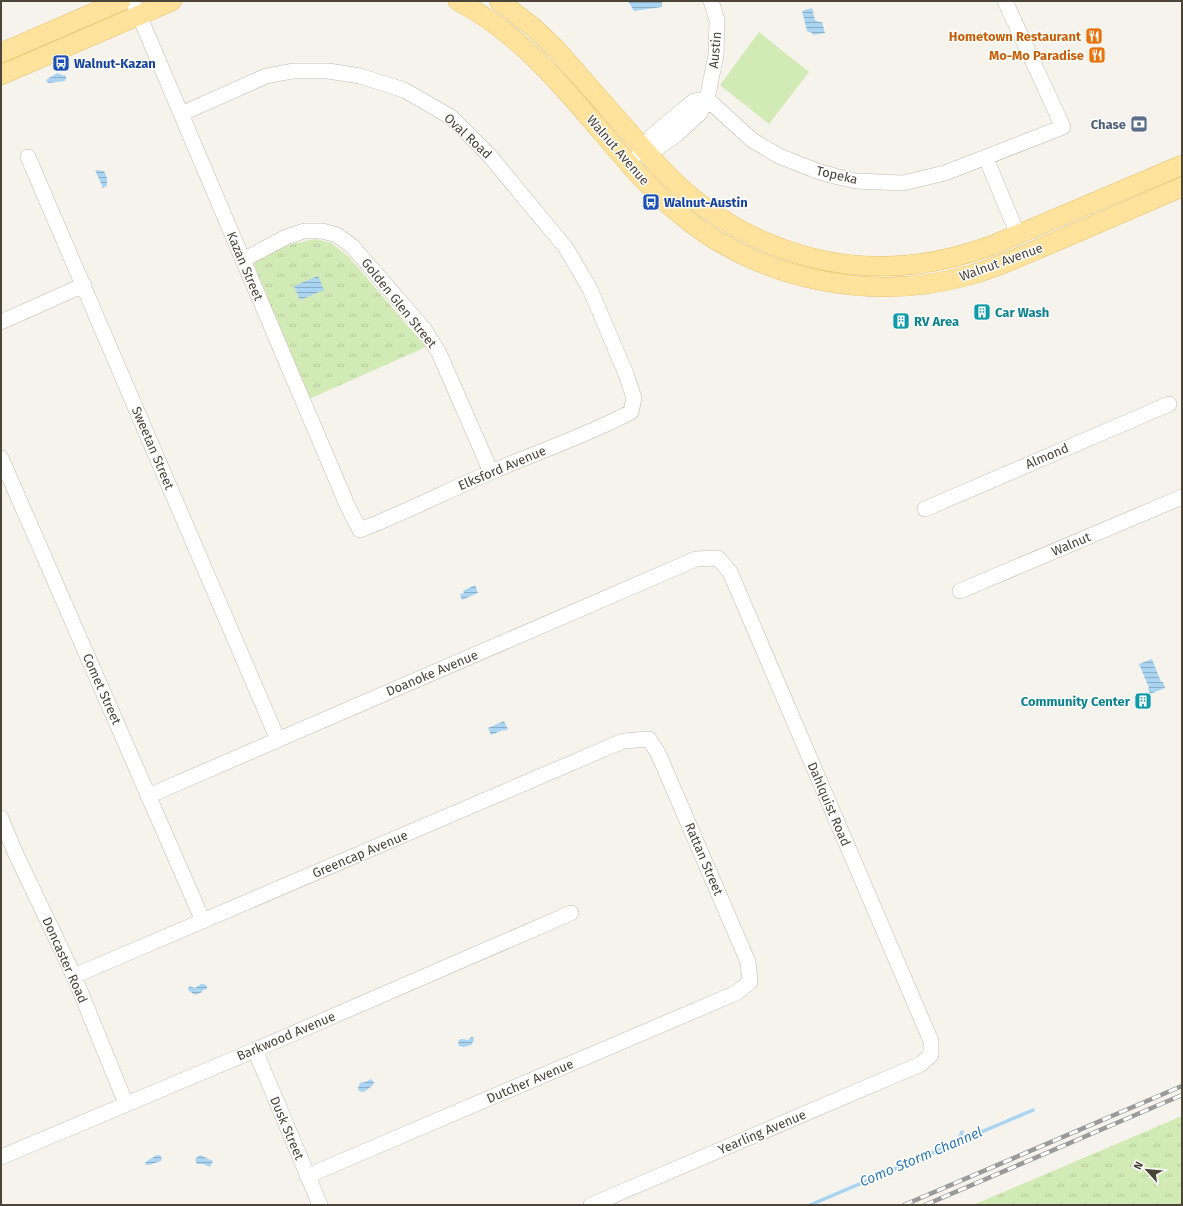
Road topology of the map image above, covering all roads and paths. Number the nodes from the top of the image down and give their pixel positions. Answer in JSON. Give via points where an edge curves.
{"nodes":[{"id":1,"x":121,"y":1,"type":"edge"},
{"id":2,"x":172,"y":1,"type":"edge"},
{"id":3,"x":458,"y":1,"type":"edge"},
{"id":4,"x":711,"y":1,"type":"edge"},
{"id":5,"x":1005,"y":1,"type":"edge"},
{"id":6,"x":502,"y":3,"type":"edge"},
{"id":7,"x":135,"y":8,"type":"edge"},
{"id":8,"x":491,"y":20,"type":"junction"},
{"id":9,"x":1,"y":52,"type":"edge"},
{"id":10,"x":1,"y":75,"type":"edge"},
{"id":11,"x":707,"y":99,"type":"junction"},
{"id":12,"x":181,"y":114,"type":"junction"},
{"id":13,"x":644,"y":150,"type":"junction"},
{"id":14,"x":28,"y":157,"type":"dead end"},
{"id":15,"x":986,"y":158,"type":"junction"},
{"id":16,"x":629,"y":163,"type":"junction"},
{"id":17,"x":1182,"y":165,"type":"edge"},
{"id":18,"x":1182,"y":187,"type":"edge"},
{"id":19,"x":1018,"y":235,"type":"junction"},
{"id":20,"x":243,"y":260,"type":"junction"},
{"id":21,"x":84,"y":285,"type":"junction"},
{"id":22,"x":1,"y":322,"type":"edge"},
{"id":23,"x":634,"y":398,"type":"joint"},
{"id":24,"x":1169,"y":404,"type":"dead end"},
{"id":25,"x":1,"y":458,"type":"edge"},
{"id":26,"x":491,"y":472,"type":"junction"},
{"id":27,"x":1182,"y":497,"type":"edge"},
{"id":28,"x":925,"y":509,"type":"dead end"},
{"id":29,"x":360,"y":530,"type":"joint"},
{"id":30,"x":718,"y":558,"type":"joint"},
{"id":31,"x":960,"y":591,"type":"dead end"},
{"id":32,"x":648,"y":739,"type":"joint"},
{"id":33,"x":278,"y":740,"type":"junction"},
{"id":34,"x":148,"y":796,"type":"junction"},
{"id":35,"x":1,"y":818,"type":"edge"},
{"id":36,"x":8,"y":853,"type":"edge"},
{"id":37,"x":571,"y":913,"type":"dead end"},
{"id":38,"x":202,"y":921,"type":"junction"},
{"id":39,"x":74,"y":976,"type":"junction"},
{"id":40,"x":750,"y":982,"type":"joint"},
{"id":41,"x":254,"y":1050,"type":"junction"},
{"id":42,"x":931,"y":1055,"type":"joint"},
{"id":43,"x":126,"y":1104,"type":"junction"},
{"id":44,"x":1,"y":1157,"type":"edge"},
{"id":45,"x":307,"y":1176,"type":"junction"},
{"id":46,"x":320,"y":1205,"type":"edge"},
{"id":47,"x":591,"y":1205,"type":"edge"}],
"edges":[{"from":1,"to":9,"type":"main road"},
{"from":2,"to":7,"type":"main road"},
{"from":3,"to":8,"type":"main road","name":"Walnut Avenue"},
{"from":4,"to":11,"type":"street","name":"Austin","via":[[717,20],[716,55]]},
{"from":5,"to":15,"type":"street","name":"Topeka","via":[[1063,128]]},
{"from":6,"to":8,"type":"main road"},
{"from":6,"to":13,"type":"main road","name":"Walnut Avenue","via":[[558,50]]},
{"from":7,"to":10,"type":"main road"},
{"from":7,"to":12,"type":"street","name":"Kazan Street"},
{"from":8,"to":16,"type":"main road","name":"Walnut Avenue","via":[[539,61]]},
{"from":11,"to":13,"type":"street","via":[[694,101],[652,136]]},
{"from":11,"to":15,"type":"street","name":"Topeka","via":[[752,140],[779,156],[817,171],[856,181],[903,183],[945,173]]},
{"from":12,"to":20,"type":"street","name":"Kazan Street"},
{"from":12,"to":23,"type":"street","name":"Oval Road","via":[[266,76],[328,71],[360,76],[404,90],[451,117],[489,155],[566,248],[590,289]]},
{"from":13,"to":16,"type":"street"},
{"from":13,"to":19,"type":"main road","name":"Walnut Avenue","via":[[695,201],[728,223],[777,247],[815,258],[863,265],[916,264],[969,254]]},
{"from":14,"to":21,"type":"street","name":"Sweetan Street"},
{"from":15,"to":19,"type":"street"},
{"from":16,"to":18,"type":"main road","name":"Walnut Avenue","via":[[682,216],[730,248],[764,264],[797,275],[828,282],[866,286],[932,283],[973,274]]},
{"from":17,"to":19,"type":"main road","name":"Walnut Avenue"},
{"from":20,"to":26,"type":"street","name":"Golden Glen Street","via":[[286,237],[304,231],[322,231],[337,235],[352,246],[424,329],[440,352]]},
{"from":20,"to":29,"type":"street","name":"Kazan Street"},
{"from":21,"to":22,"type":"street"},
{"from":21,"to":33,"type":"street","name":"Sweetan Street"},
{"from":23,"to":26,"type":"street","name":"Elksford Avenue","via":[[631,412],[608,425]]},
{"from":24,"to":28,"type":"street","name":"Almond"},
{"from":25,"to":34,"type":"street","name":"Comet Street"},
{"from":26,"to":29,"type":"street","name":"Elksford Avenue"},
{"from":27,"to":31,"type":"street","name":"Walnut"},
{"from":30,"to":33,"type":"street","name":"Doanoke Avenue","via":[[696,559]]},
{"from":30,"to":42,"type":"street","name":"Dahlquist Road","via":[[730,572],[931,1041]]},
{"from":32,"to":38,"type":"street","name":"Greencap Avenue","via":[[624,741]]},
{"from":32,"to":40,"type":"street","name":"Rattan Street","via":[[658,753],[748,962]]},
{"from":33,"to":34,"type":"street","name":"Doanoke Avenue"},
{"from":34,"to":38,"type":"street","name":"Comet Street"},
{"from":35,"to":36,"type":"street","name":"Doncaster Road"},
{"from":36,"to":39,"type":"street","name":"Doncaster Road"},
{"from":37,"to":41,"type":"street","name":"Barkwood Avenue"},
{"from":38,"to":39,"type":"street","name":"Greencap Avenue"},
{"from":39,"to":43,"type":"street","name":"Doncaster Road"},
{"from":40,"to":45,"type":"street","name":"Dutcher Avenue","via":[[736,993]]},
{"from":41,"to":43,"type":"street","name":"Barkwood Avenue"},
{"from":41,"to":45,"type":"street","name":"Dusk Street"},
{"from":42,"to":47,"type":"street","name":"Yearling Avenue","via":[[921,1064]]},
{"from":43,"to":44,"type":"street","name":"Barkwood Avenue"},
{"from":45,"to":46,"type":"street","name":"Dusk Street"}]}
